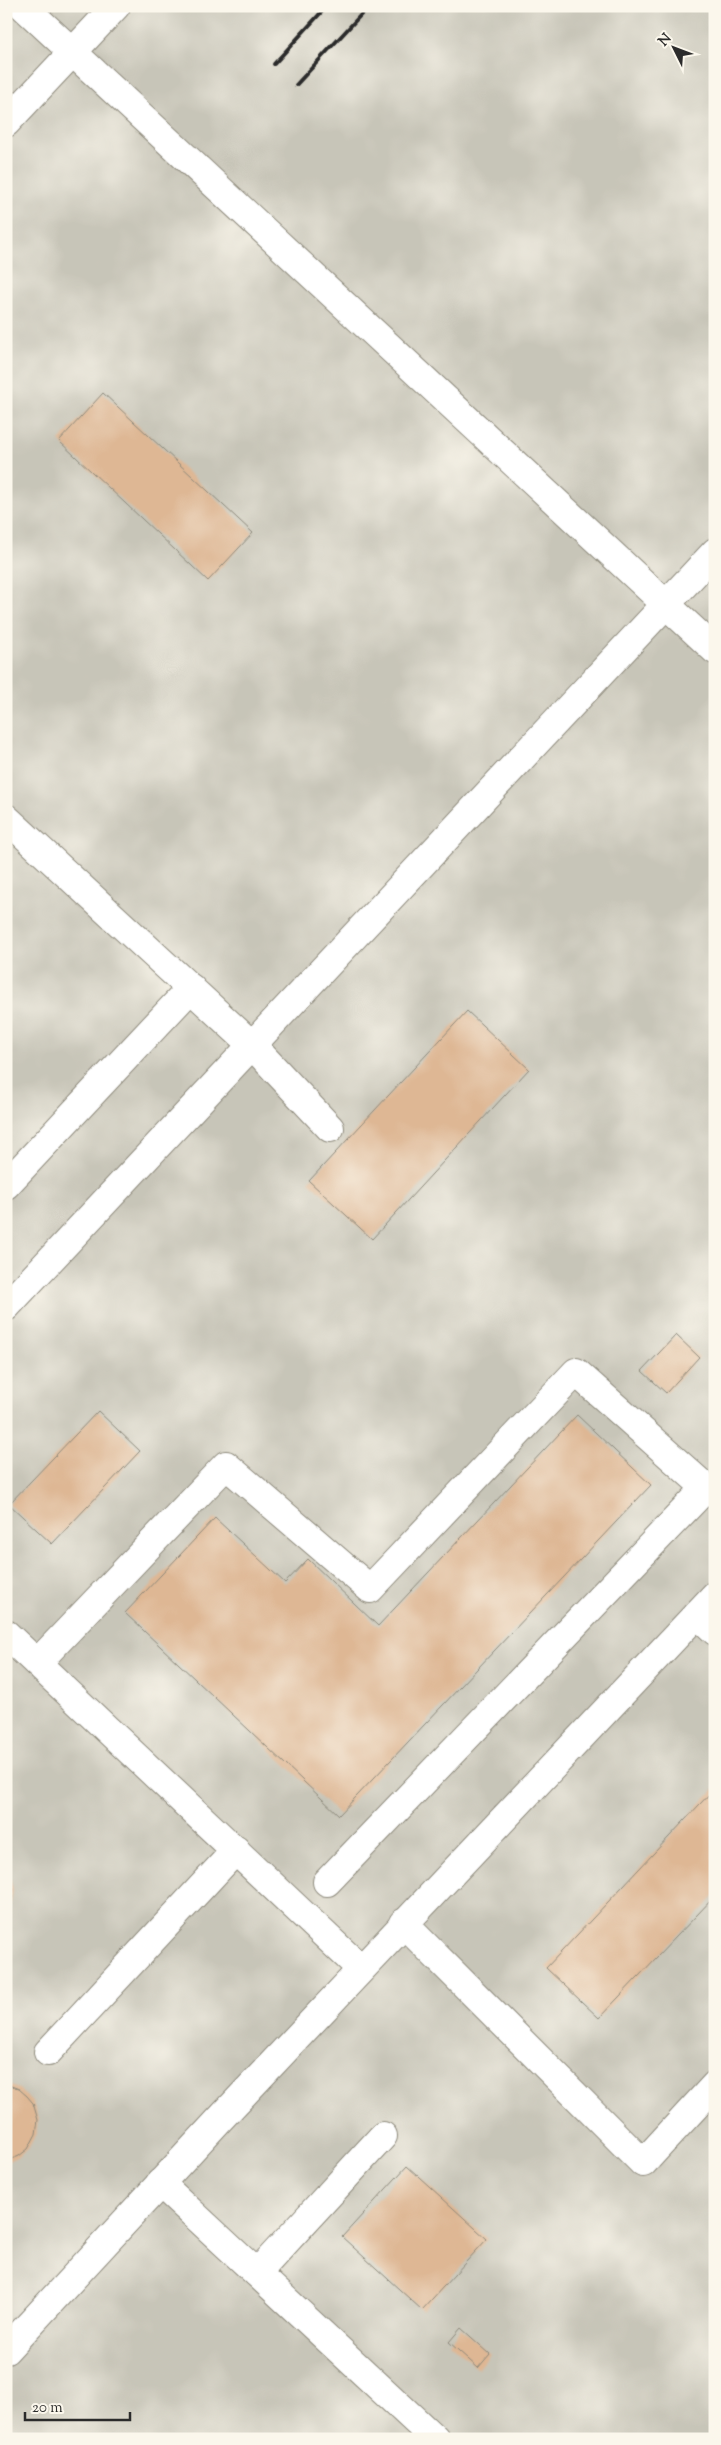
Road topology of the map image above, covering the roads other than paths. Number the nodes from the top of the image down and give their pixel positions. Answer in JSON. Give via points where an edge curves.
{"nodes":[{"id":1,"x":23,"y":6,"type":"edge"},
{"id":2,"x":116,"y":6,"type":"edge"},
{"id":3,"x":73,"y":52,"type":"junction"},
{"id":4,"x":6,"y":123,"type":"edge"},
{"id":5,"x":715,"y":552,"type":"edge"},
{"id":6,"x":666,"y":604,"type":"junction"},
{"id":7,"x":715,"y":650,"type":"edge"},
{"id":8,"x":6,"y":818,"type":"edge"},
{"id":9,"x":191,"y":988,"type":"junction"},
{"id":10,"x":252,"y":1045,"type":"junction"},
{"id":11,"x":330,"y":1128,"type":"dead end"},
{"id":12,"x":6,"y":1185,"type":"edge"},
{"id":13,"x":6,"y":1307,"type":"edge"},
{"id":14,"x":709,"y":1614,"type":"edge"},
{"id":15,"x":6,"y":1634,"type":"edge"},
{"id":16,"x":37,"y":1663,"type":"junction"},
{"id":17,"x":236,"y":1850,"type":"junction"},
{"id":18,"x":327,"y":1882,"type":"dead end"},
{"id":19,"x":403,"y":1923,"type":"junction"},
{"id":20,"x":361,"y":1969,"type":"junction"},
{"id":21,"x":48,"y":2052,"type":"dead end"},
{"id":22,"x":715,"y":2086,"type":"edge"},
{"id":23,"x":383,"y":2136,"type":"dead end"},
{"id":24,"x":160,"y":2183,"type":"junction"},
{"id":25,"x":257,"y":2273,"type":"junction"},
{"id":26,"x":6,"y":2350,"type":"edge"},
{"id":27,"x":435,"y":2439,"type":"edge"}],
"edges":[{"from":1,"to":3,"type":"lane"},
{"from":2,"to":3,"type":"lane"},
{"from":3,"to":4,"type":"lane"},
{"from":3,"to":6,"type":"lane"},
{"from":5,"to":6,"type":"lane"},
{"from":6,"to":7,"type":"lane"},
{"from":6,"to":10,"type":"lane"},
{"from":8,"to":9,"type":"lane"},
{"from":9,"to":10,"type":"lane"},
{"from":9,"to":12,"type":"lane"},
{"from":10,"to":11,"type":"lane"},
{"from":10,"to":13,"type":"lane"},
{"from":14,"to":19,"type":"lane"},
{"from":15,"to":16,"type":"lane"},
{"from":16,"to":17,"type":"lane"},
{"from":16,"to":18,"type":"lane","via":[[226,1465],[370,1589],[576,1372],[706,1488]]},
{"from":17,"to":20,"type":"lane"},
{"from":17,"to":21,"type":"lane"},
{"from":19,"to":20,"type":"lane"},
{"from":19,"to":22,"type":"lane","via":[[643,2163]]},
{"from":20,"to":24,"type":"lane"},
{"from":23,"to":25,"type":"lane"},
{"from":24,"to":25,"type":"lane"},
{"from":24,"to":26,"type":"lane"},
{"from":25,"to":27,"type":"lane"}]}
